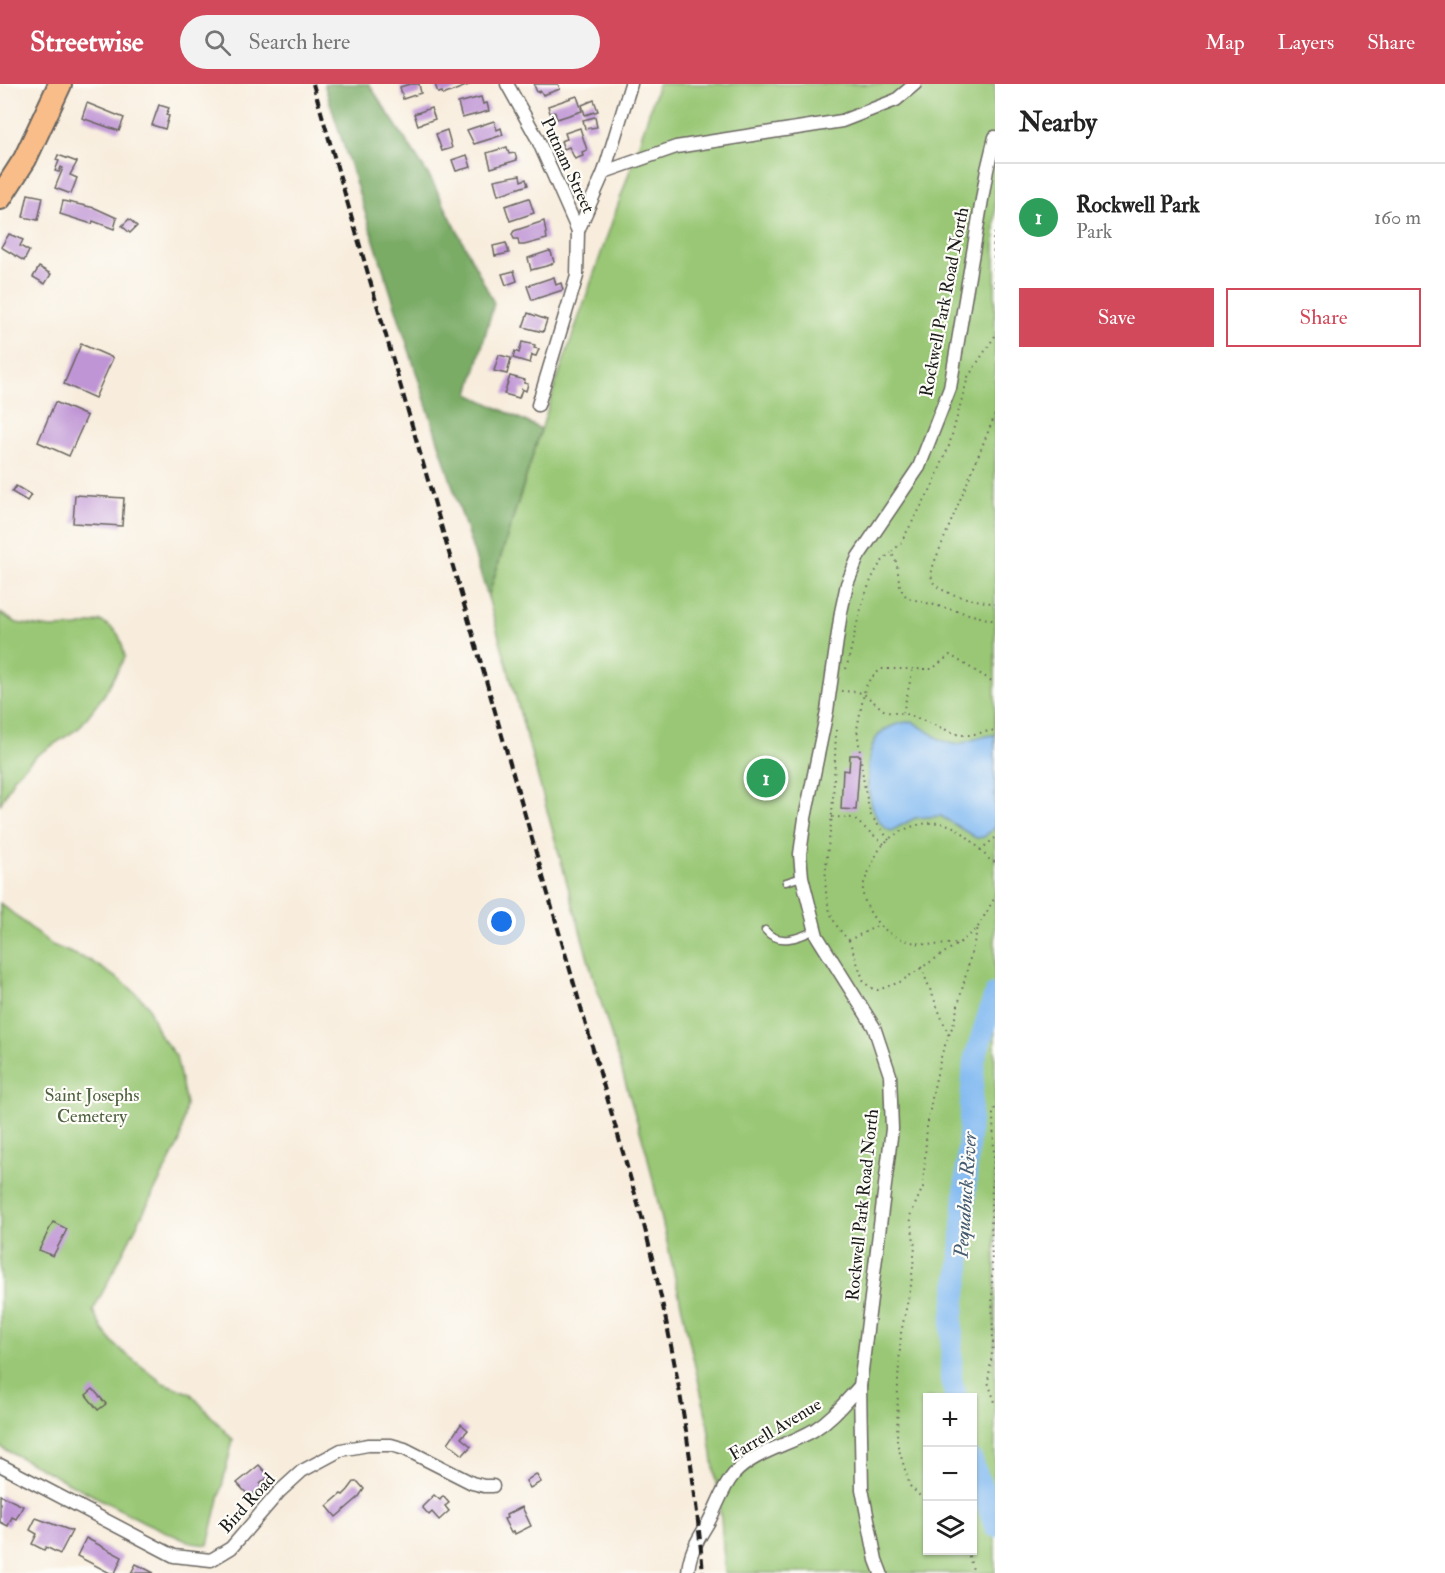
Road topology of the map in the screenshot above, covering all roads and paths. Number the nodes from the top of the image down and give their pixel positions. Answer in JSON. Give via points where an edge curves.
{"nodes":[{"id":1,"x":60,"y":84,"type":"edge"},
{"id":2,"x":507,"y":84,"type":"edge"},
{"id":3,"x":631,"y":84,"type":"edge"},
{"id":4,"x":915,"y":84,"type":"edge"},
{"id":5,"x":995,"y":137,"type":"edge"},
{"id":6,"x":604,"y":172,"type":"junction"},
{"id":7,"x":0,"y":198,"type":"edge"},
{"id":8,"x":579,"y":231,"type":"junction"},
{"id":9,"x":995,"y":233,"type":"edge"},
{"id":10,"x":995,"y":287,"type":"edge"},
{"id":11,"x":995,"y":336,"type":"edge"},
{"id":12,"x":538,"y":405,"type":"dead end"},
{"id":13,"x":995,"y":415,"type":"edge"},
{"id":14,"x":891,"y":553,"type":"junction"},
{"id":15,"x":995,"y":604,"type":"edge"},
{"id":16,"x":995,"y":621,"type":"edge"},
{"id":17,"x":912,"y":668,"type":"junction"},
{"id":18,"x":845,"y":674,"type":"dead end"},
{"id":19,"x":842,"y":683,"type":"dead end"},
{"id":20,"x":995,"y":683,"type":"edge"},
{"id":21,"x":864,"y":694,"type":"junction"},
{"id":22,"x":903,"y":713,"type":"junction"},
{"id":23,"x":837,"y":727,"type":"dead end"},
{"id":24,"x":995,"y":730,"type":"edge"},
{"id":25,"x":832,"y":817,"type":"junction"},
{"id":26,"x":995,"y":838,"type":"edge"},
{"id":27,"x":889,"y":840,"type":"junction"},
{"id":28,"x":884,"y":844,"type":"junction"},
{"id":29,"x":980,"y":850,"type":"junction"},
{"id":30,"x":995,"y":862,"type":"edge"},
{"id":31,"x":802,"y":877,"type":"junction"},
{"id":32,"x":786,"y":882,"type":"dead end"},
{"id":33,"x":995,"y":897,"type":"edge"},
{"id":34,"x":879,"y":925,"type":"junction"},
{"id":35,"x":978,"y":927,"type":"junction"},
{"id":36,"x":765,"y":930,"type":"dead end"},
{"id":37,"x":816,"y":930,"type":"junction"},
{"id":38,"x":849,"y":940,"type":"junction"},
{"id":39,"x":961,"y":942,"type":"junction"},
{"id":40,"x":921,"y":968,"type":"junction"},
{"id":41,"x":949,"y":1036,"type":"junction"},
{"id":42,"x":995,"y":1108,"type":"edge"},
{"id":43,"x":860,"y":1386,"type":"junction"},
{"id":44,"x":995,"y":1402,"type":"edge"},
{"id":45,"x":0,"y":1465,"type":"edge"},
{"id":46,"x":492,"y":1486,"type":"dead end"},
{"id":47,"x":924,"y":1501,"type":"edge"},
{"id":48,"x":969,"y":1555,"type":"edge"},
{"id":49,"x":688,"y":1573,"type":"edge"},
{"id":50,"x":881,"y":1573,"type":"edge"},
{"id":51,"x":974,"y":1573,"type":"edge"}],
"edges":[{"from":1,"to":7,"type":"highway","via":[[25,159]]},
{"from":2,"to":8,"type":"street","name":"Putnam Street","via":[[537,138]]},
{"from":3,"to":6,"type":"street"},
{"from":4,"to":6,"type":"street","via":[[896,100],[842,121],[676,147]]},
{"from":5,"to":31,"type":"street","name":"Rockwell Park Road North","via":[[950,388],[919,466],[858,557],[847,584],[800,854]]},
{"from":6,"to":8,"type":"street"},
{"from":8,"to":12,"type":"street","name":"Putnam Street","via":[[577,276]]},
{"from":9,"to":10,"type":"path"},
{"from":11,"to":14,"type":"path","via":[[968,377],[950,446],[932,487]]},
{"from":13,"to":15,"type":"path","via":[[931,575],[940,590]]},
{"from":14,"to":16,"type":"path","via":[[898,567],[901,592],[908,598]]},
{"from":14,"to":18,"type":"path","via":[[868,586]]},
{"from":17,"to":20,"type":"path","via":[[932,669],[950,655]]},
{"from":17,"to":21,"type":"path","via":[[884,668],[870,679]]},
{"from":17,"to":22,"type":"path"},
{"from":19,"to":21,"type":"path","via":[[838,691]]},
{"from":21,"to":22,"type":"path","via":[[886,712]]},
{"from":21,"to":27,"type":"path","via":[[857,729],[866,797],[870,814]]},
{"from":22,"to":24,"type":"path","via":[[959,735]]},
{"from":23,"to":25,"type":"path"},
{"from":25,"to":28,"type":"path","via":[[853,818]]},
{"from":25,"to":38,"type":"path","via":[[824,887],[831,917]]},
{"from":26,"to":29,"type":"path"},
{"from":27,"to":28,"type":"path"},
{"from":27,"to":29,"type":"path","via":[[911,827],[940,822],[963,833]]},
{"from":28,"to":34,"type":"path","via":[[870,868],[863,893]]},
{"from":29,"to":30,"type":"path"},
{"from":31,"to":32,"type":"lane"},
{"from":31,"to":37,"type":"street","name":"Rockwell Park Road North"},
{"from":33,"to":35,"type":"path"},
{"from":34,"to":38,"type":"path"},
{"from":34,"to":39,"type":"path","via":[[905,941],[946,945]]},
{"from":35,"to":39,"type":"path"},
{"from":35,"to":41,"type":"path"},
{"from":36,"to":37,"type":"lane","via":[[782,940]]},
{"from":37,"to":43,"type":"street","name":"Rockwell Park Road North","via":[[874,1027],[890,1075],[892,1130]]},
{"from":38,"to":40,"type":"path","via":[[864,982],[871,988],[878,990],[900,982]]},
{"from":39,"to":40,"type":"path"},
{"from":40,"to":41,"type":"path"},
{"from":41,"to":47,"type":"path","via":[[928,1117],[923,1187],[910,1216],[915,1246],[901,1333],[898,1381],[897,1443],[910,1486]]},
{"from":42,"to":44,"type":"path","via":[[991,1205],[993,1346],[988,1382]]},
{"from":43,"to":49,"type":"street","name":"Farrell Avenue","via":[[824,1422],[735,1472],[692,1549]]},
{"from":43,"to":50,"type":"street","name":"Rockwell Park Road North","via":[[862,1489]]},
{"from":45,"to":46,"type":"street","name":"Bird Road","via":[[174,1556],[211,1560],[231,1548],[279,1492],[302,1472],[341,1450],[391,1445],[472,1483]]},
{"from":48,"to":51,"type":"path"}]}
